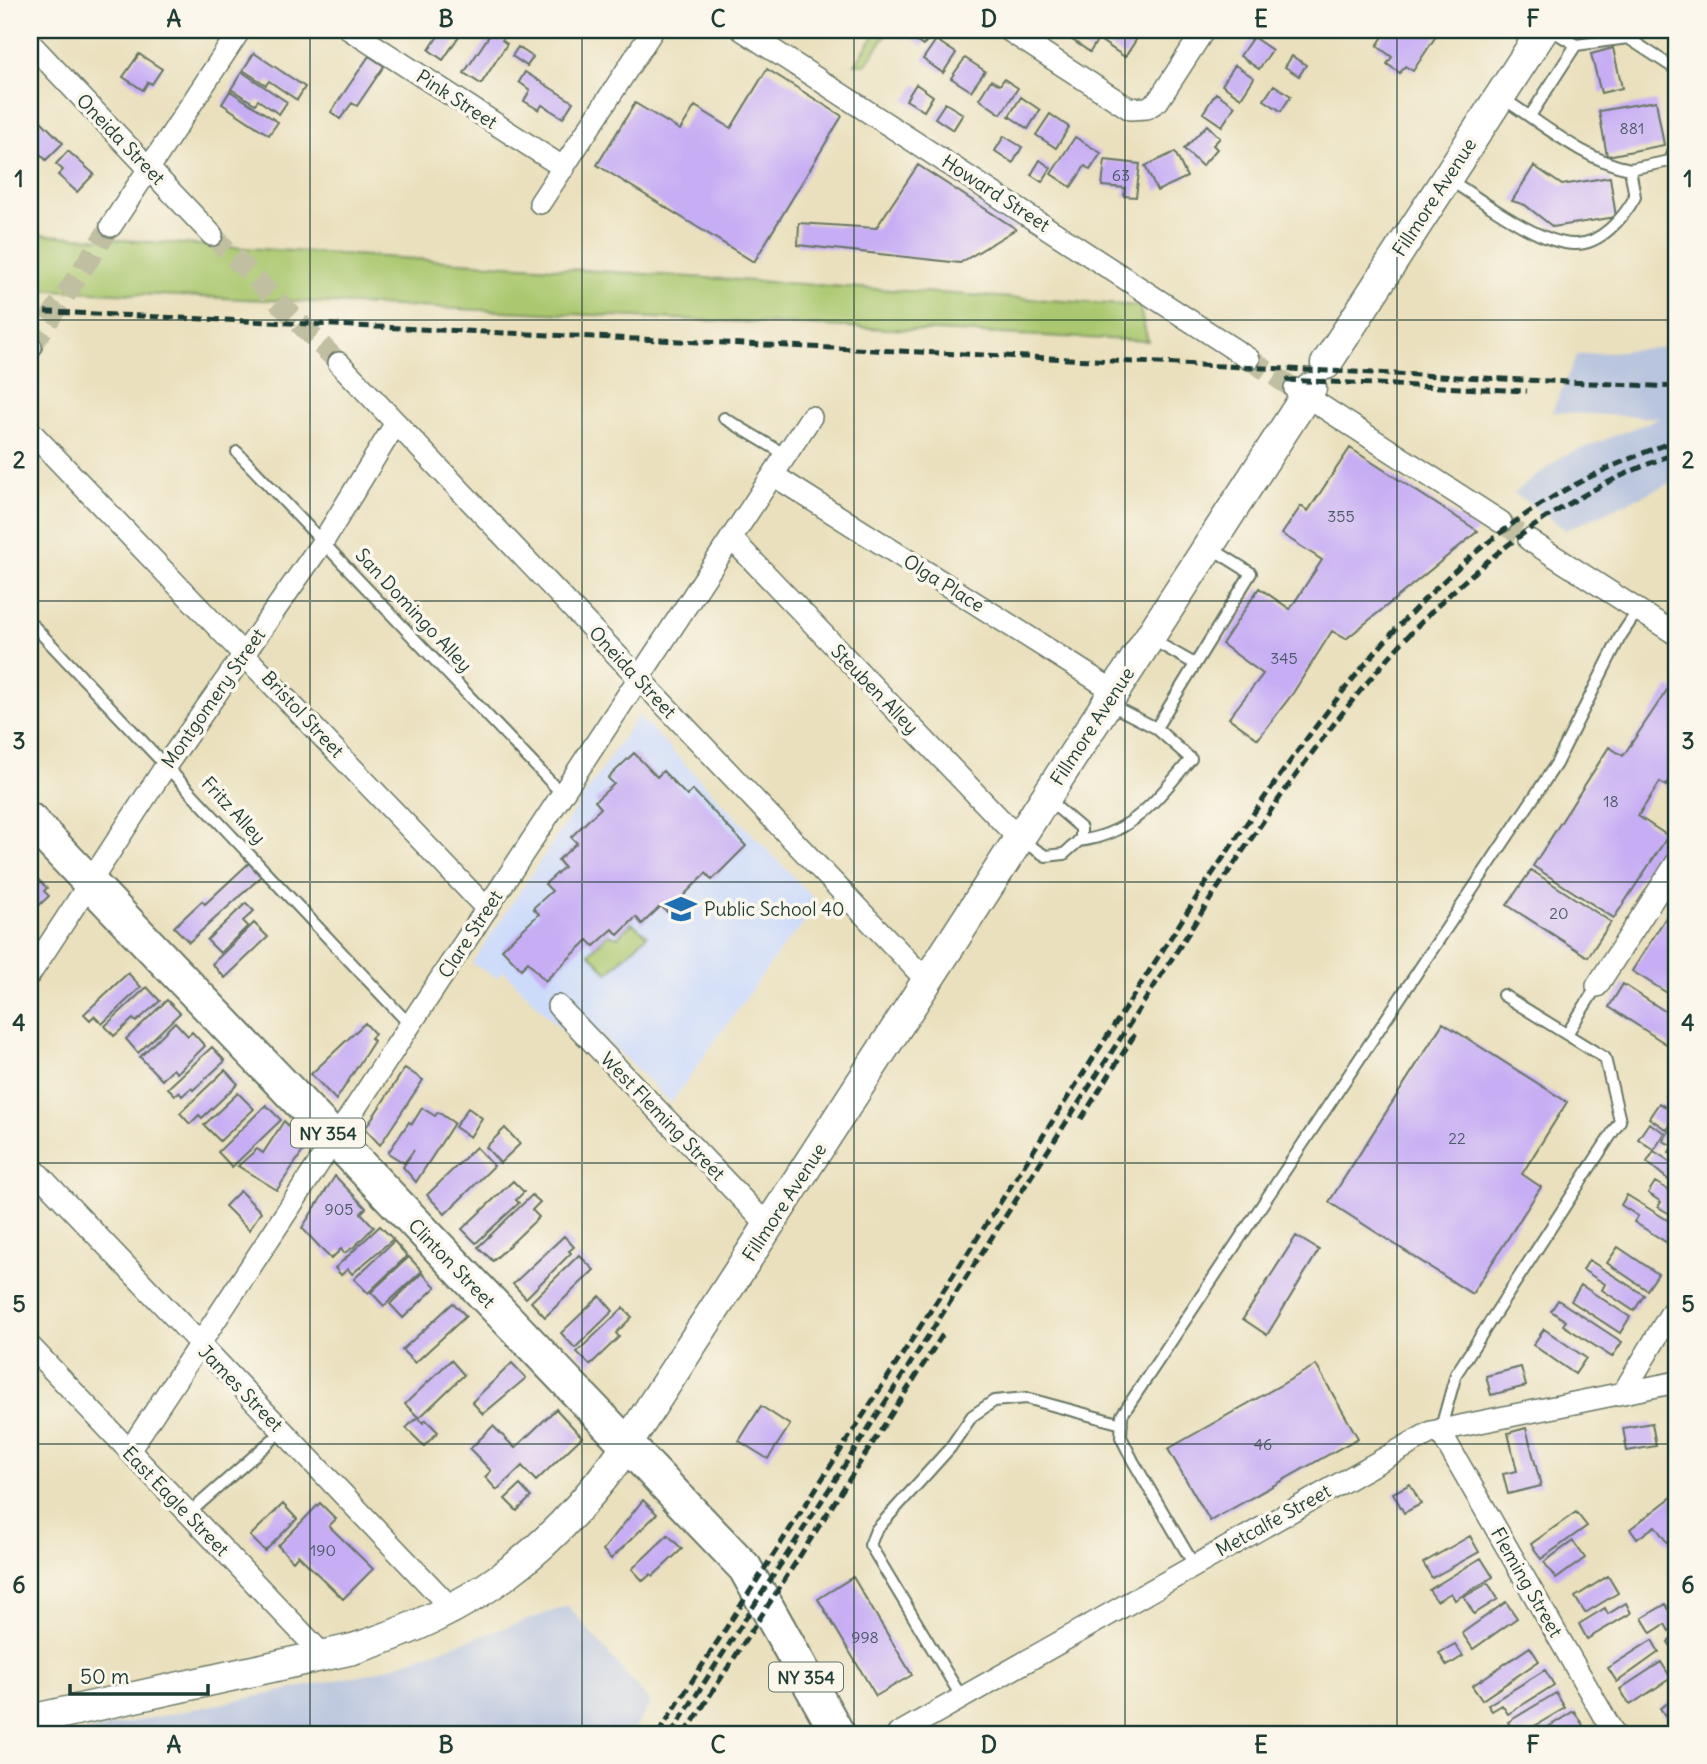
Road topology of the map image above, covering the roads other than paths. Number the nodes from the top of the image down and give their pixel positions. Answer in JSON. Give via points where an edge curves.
{"nodes":[{"id":1,"x":240,"y":30,"type":"edge"},
{"id":2,"x":350,"y":30,"type":"edge"},
{"id":3,"x":653,"y":30,"type":"edge"},
{"id":4,"x":1009,"y":30,"type":"edge"},
{"id":5,"x":1204,"y":30,"type":"edge"},
{"id":6,"x":1543,"y":30,"type":"edge"},
{"id":7,"x":1551,"y":30,"type":"edge"},
{"id":8,"x":748,"y":31,"type":"edge"},
{"id":9,"x":1631,"y":34,"type":"edge"},
{"id":10,"x":30,"y":43,"type":"edge"},
{"id":11,"x":1576,"y":45,"type":"junction"},
{"id":12,"x":1677,"y":70,"type":"edge"},
{"id":13,"x":1500,"y":96,"type":"junction"},
{"id":14,"x":1530,"y":116,"type":"junction"},
{"id":15,"x":1677,"y":143,"type":"edge"},
{"id":16,"x":564,"y":168,"type":"junction"},
{"id":17,"x":149,"y":169,"type":"junction"},
{"id":18,"x":1630,"y":169,"type":"junction"},
{"id":19,"x":1447,"y":178,"type":"junction"},
{"id":20,"x":540,"y":203,"type":"dead end"},
{"id":21,"x":111,"y":226,"type":"tunnel mouth"},
{"id":22,"x":212,"y":234,"type":"tunnel mouth"},
{"id":23,"x":1249,"y":359,"type":"tunnel mouth"},
{"id":24,"x":339,"y":363,"type":"tunnel mouth"},
{"id":25,"x":1309,"y":384,"type":"junction"},
{"id":26,"x":811,"y":417,"type":"dead end"},
{"id":27,"x":724,"y":418,"type":"dead end"},
{"id":28,"x":396,"y":422,"type":"junction"},
{"id":29,"x":30,"y":430,"type":"edge"},
{"id":30,"x":237,"y":452,"type":"dead end"},
{"id":31,"x":786,"y":456,"type":"junction"},
{"id":32,"x":773,"y":475,"type":"junction"},
{"id":33,"x":1501,"y":522,"type":"tunnel mouth"},
{"id":34,"x":732,"y":539,"type":"junction"},
{"id":35,"x":324,"y":540,"type":"junction"},
{"id":36,"x":1529,"y":540,"type":"tunnel mouth"},
{"id":37,"x":1208,"y":546,"type":"junction"},
{"id":38,"x":1638,"y":610,"type":"junction"},
{"id":39,"x":30,"y":622,"type":"edge"},
{"id":40,"x":1677,"y":635,"type":"edge"},
{"id":41,"x":1149,"y":638,"type":"junction"},
{"id":42,"x":244,"y":652,"type":"junction"},
{"id":43,"x":1195,"y":664,"type":"junction"},
{"id":44,"x":639,"y":678,"type":"junction"},
{"id":45,"x":1111,"y":697,"type":"junction"},
{"id":46,"x":1156,"y":728,"type":"junction"},
{"id":47,"x":167,"y":764,"type":"junction"},
{"id":48,"x":562,"y":794,"type":"junction"},
{"id":49,"x":1045,"y":797,"type":"junction"},
{"id":50,"x":30,"y":820,"type":"edge"},
{"id":51,"x":1018,"y":838,"type":"junction"},
{"id":52,"x":1078,"y":841,"type":"junction"},
{"id":53,"x":1677,"y":862,"type":"edge"},
{"id":54,"x":90,"y":883,"type":"junction"},
{"id":55,"x":487,"y":909,"type":"junction"},
{"id":56,"x":30,"y":974,"type":"edge"},
{"id":57,"x":927,"y":981,"type":"junction"},
{"id":58,"x":1597,"y":986,"type":"joint"},
{"id":59,"x":1503,"y":995,"type":"dead end"},
{"id":60,"x":558,"y":1006,"type":"dead end"},
{"id":61,"x":410,"y":1025,"type":"junction"},
{"id":62,"x":1567,"y":1034,"type":"junction"},
{"id":63,"x":335,"y":1139,"type":"junction"},
{"id":64,"x":30,"y":1165,"type":"edge"},
{"id":65,"x":768,"y":1226,"type":"junction"},
{"id":66,"x":1677,"y":1303,"type":"edge"},
{"id":67,"x":199,"y":1344,"type":"junction"},
{"id":68,"x":30,"y":1346,"type":"edge"},
{"id":69,"x":1675,"y":1387,"type":"edge"},
{"id":70,"x":1623,"y":1393,"type":"junction"},
{"id":71,"x":1122,"y":1424,"type":"junction"},
{"id":72,"x":1440,"y":1431,"type":"junction"},
{"id":73,"x":272,"y":1440,"type":"dead end"},
{"id":74,"x":626,"y":1446,"type":"junction"},
{"id":75,"x":129,"y":1451,"type":"junction"},
{"id":76,"x":188,"y":1514,"type":"junction"},
{"id":77,"x":1194,"y":1565,"type":"junction"},
{"id":78,"x":453,"y":1610,"type":"junction"},
{"id":79,"x":323,"y":1655,"type":"junction"},
{"id":80,"x":962,"y":1698,"type":"junction"},
{"id":81,"x":30,"y":1720,"type":"edge"},
{"id":82,"x":838,"y":1734,"type":"edge"},
{"id":83,"x":898,"y":1734,"type":"edge"},
{"id":84,"x":1614,"y":1734,"type":"edge"}],
"edges":[{"from":1,"to":17,"type":"street"},
{"from":2,"to":16,"type":"street","name":"Pink Street"},
{"from":3,"to":16,"type":"street"},
{"from":4,"to":5,"type":"street","via":[[1130,109],[1140,110],[1158,101]]},
{"from":6,"to":13,"type":"street","name":"Fillmore Avenue"},
{"from":7,"to":11,"type":"lane"},
{"from":8,"to":23,"type":"street","name":"Howard Street"},
{"from":9,"to":11,"type":"lane"},
{"from":9,"to":12,"type":"lane"},
{"from":10,"to":17,"type":"street","name":"Oneida Street"},
{"from":11,"to":14,"type":"lane"},
{"from":13,"to":14,"type":"lane"},
{"from":13,"to":19,"type":"street","name":"Fillmore Avenue"},
{"from":14,"to":18,"type":"lane","via":[[1609,165]]},
{"from":15,"to":18,"type":"lane","via":[[1670,161]]},
{"from":16,"to":20,"type":"street"},
{"from":17,"to":21,"type":"street"},
{"from":17,"to":22,"type":"street","name":"Oneida Street"},
{"from":18,"to":19,"type":"lane","via":[[1635,197],[1625,215],[1598,236],[1575,245],[1547,237]]},
{"from":19,"to":25,"type":"street","name":"Fillmore Avenue"},
{"from":24,"to":28,"type":"street","name":"Oneida Street"},
{"from":25,"to":33,"type":"street"},
{"from":25,"to":37,"type":"street","name":"Fillmore Avenue"},
{"from":26,"to":31,"type":"street","name":"Clare Street"},
{"from":27,"to":31,"type":"lane"},
{"from":28,"to":35,"type":"street","name":"Montgomery Street"},
{"from":28,"to":44,"type":"street","name":"Oneida Street"},
{"from":29,"to":42,"type":"street","name":"Bristol Street"},
{"from":30,"to":35,"type":"lane","name":"San Domingo Alley"},
{"from":31,"to":32,"type":"street","name":"Clare Street"},
{"from":32,"to":34,"type":"street","name":"Clare Street"},
{"from":32,"to":45,"type":"street","name":"Olga Place"},
{"from":34,"to":44,"type":"street","name":"Clare Street"},
{"from":34,"to":51,"type":"street","name":"Steuben Alley"},
{"from":35,"to":42,"type":"street","name":"Montgomery Street"},
{"from":35,"to":48,"type":"lane","name":"San Domingo Alley"},
{"from":36,"to":38,"type":"street"},
{"from":37,"to":41,"type":"street","name":"Fillmore Avenue"},
{"from":37,"to":43,"type":"lane","via":[[1251,573]]},
{"from":38,"to":40,"type":"street"},
{"from":38,"to":71,"type":"lane","via":[[1556,764],[1255,1212],[1122,1415]]},
{"from":39,"to":47,"type":"lane","name":"Fritz Alley"},
{"from":41,"to":43,"type":"lane"},
{"from":41,"to":45,"type":"street","name":"Fillmore Avenue"},
{"from":42,"to":47,"type":"street","name":"Montgomery Street"},
{"from":42,"to":55,"type":"street","name":"Bristol Street"},
{"from":43,"to":46,"type":"lane"},
{"from":44,"to":48,"type":"street","name":"Clare Street"},
{"from":44,"to":57,"type":"street","name":"Oneida Street"},
{"from":45,"to":46,"type":"lane"},
{"from":45,"to":49,"type":"street","name":"Fillmore Avenue"},
{"from":46,"to":52,"type":"lane","via":[[1191,759],[1133,821],[1114,834]]},
{"from":47,"to":54,"type":"street","name":"Montgomery Street"},
{"from":47,"to":61,"type":"lane","name":"Fritz Alley"},
{"from":48,"to":55,"type":"street","name":"Clare Street"},
{"from":49,"to":51,"type":"street","name":"Fillmore Avenue"},
{"from":49,"to":52,"type":"lane","via":[[1081,828]]},
{"from":50,"to":54,"type":"main road","name":"Clinton Street","number":"NY 354"},
{"from":51,"to":52,"type":"lane","via":[[1046,856],[1064,854]]},
{"from":51,"to":57,"type":"street","name":"Fillmore Avenue"},
{"from":53,"to":58,"type":"street"},
{"from":54,"to":56,"type":"street","name":"Montgomery Street"},
{"from":54,"to":63,"type":"main road","name":"Clinton Street","number":"NY 354"},
{"from":55,"to":61,"type":"street","name":"Clare Street"},
{"from":57,"to":65,"type":"street","name":"Fillmore Avenue"},
{"from":58,"to":62,"type":"lane"},
{"from":59,"to":62,"type":"lane"},
{"from":60,"to":65,"type":"street","name":"West Fleming Street"},
{"from":61,"to":63,"type":"street","name":"Clare Street"},
{"from":62,"to":72,"type":"lane","via":[[1605,1058],[1619,1121],[1456,1374]]},
{"from":63,"to":67,"type":"street","name":"Clare Street"},
{"from":63,"to":74,"type":"main road","name":"Clinton Street","number":"NY 354"},
{"from":64,"to":67,"type":"street","name":"James Street"},
{"from":65,"to":74,"type":"street","name":"Fillmore Avenue"},
{"from":66,"to":70,"type":"street"},
{"from":67,"to":75,"type":"street","name":"Clare Street"},
{"from":67,"to":78,"type":"street","name":"James Street"},
{"from":68,"to":75,"type":"street","name":"East Eagle Street"},
{"from":69,"to":70,"type":"street","name":"Metcalfe Street"},
{"from":70,"to":72,"type":"street","name":"Metcalfe Street"},
{"from":71,"to":77,"type":"lane","via":[[1121,1437],[1133,1461]]},
{"from":71,"to":80,"type":"lane","via":[[1027,1398],[994,1401],[972,1416],[950,1448],[876,1530],[870,1545]]},
{"from":72,"to":77,"type":"street","name":"Metcalfe Street"},
{"from":72,"to":84,"type":"street","name":"Fleming Street"},
{"from":73,"to":76,"type":"lane"},
{"from":74,"to":78,"type":"street","name":"Fillmore Avenue","via":[[561,1529],[519,1566]]},
{"from":74,"to":82,"type":"main road","name":"Clinton Street","number":"NY 354","via":[[744,1568]]},
{"from":75,"to":76,"type":"street","name":"East Eagle Street"},
{"from":76,"to":79,"type":"street","name":"East Eagle Street"},
{"from":77,"to":80,"type":"street","name":"Metcalfe Street"},
{"from":78,"to":79,"type":"street","name":"Fillmore Avenue","via":[[397,1635]]},
{"from":79,"to":81,"type":"street","name":"Fillmore Avenue"},
{"from":80,"to":83,"type":"street","name":"Metcalfe Street"}]}
